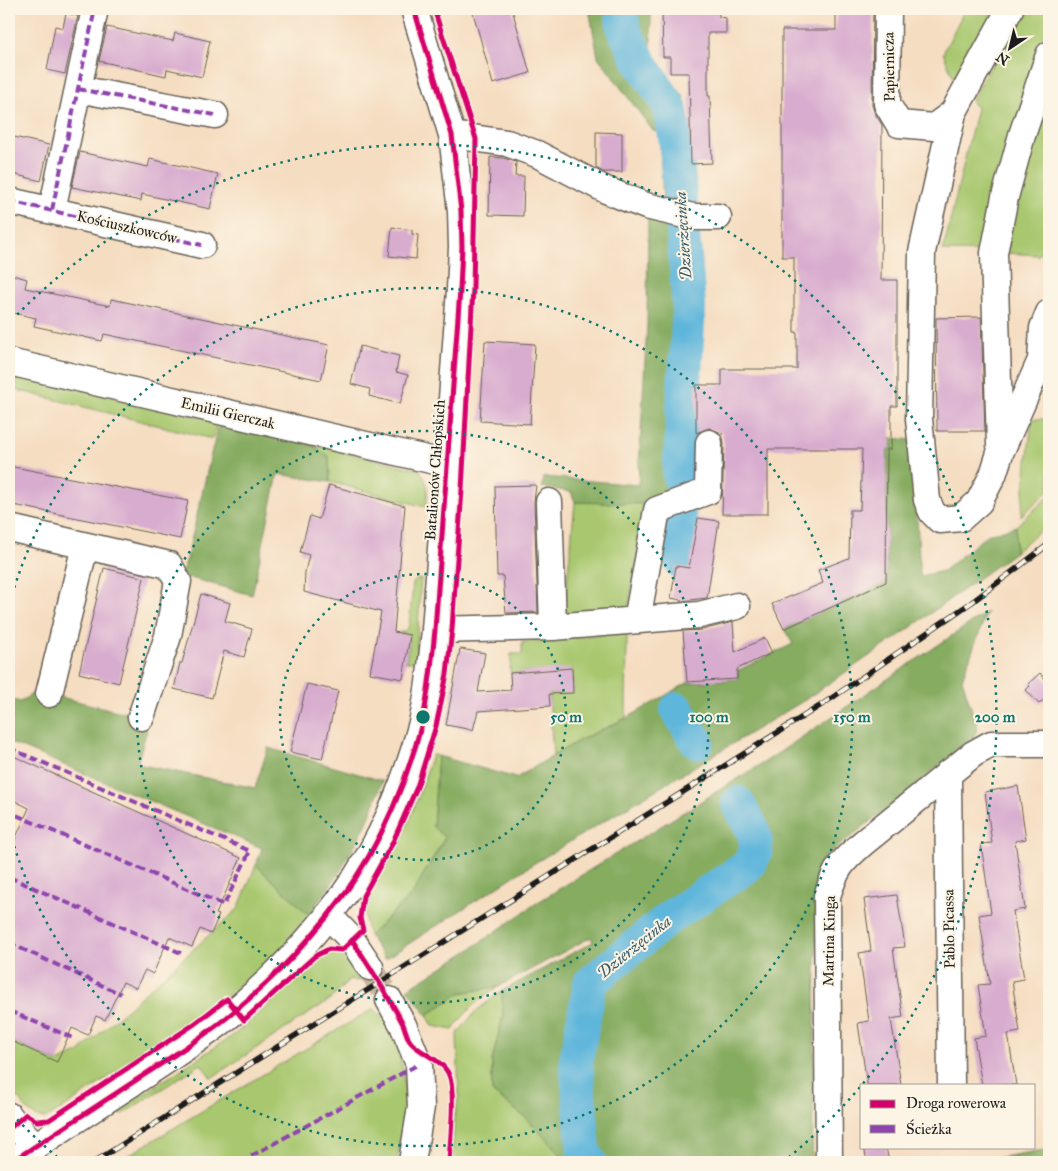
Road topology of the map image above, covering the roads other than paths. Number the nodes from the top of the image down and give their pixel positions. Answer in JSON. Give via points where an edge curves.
{"nodes":[{"id":1,"x":95,"y":9,"type":"edge"},
{"id":2,"x":414,"y":9,"type":"edge"},
{"id":3,"x":888,"y":9,"type":"edge"},
{"id":4,"x":1010,"y":9,"type":"edge"},
{"id":5,"x":1049,"y":55,"type":"edge"},
{"id":6,"x":78,"y":89,"type":"junction"},
{"id":7,"x":952,"y":113,"type":"junction"},
{"id":8,"x":215,"y":115,"type":"dead end"},
{"id":9,"x":452,"y":135,"type":"junction"},
{"id":10,"x":9,"y":201,"type":"edge"},
{"id":11,"x":52,"y":210,"type":"junction"},
{"id":12,"x":706,"y":217,"type":"dead end"},
{"id":13,"x":202,"y":245,"type":"dead end"},
{"id":14,"x":1049,"y":313,"type":"edge"},
{"id":15,"x":9,"y":362,"type":"edge"},
{"id":16,"x":709,"y":443,"type":"dead end"},
{"id":17,"x":1000,"y":453,"type":"junction"},
{"id":18,"x":448,"y":464,"type":"junction"},
{"id":19,"x":549,"y":502,"type":"dead end"},
{"id":20,"x":9,"y":528,"type":"edge"},
{"id":21,"x":85,"y":546,"type":"junction"},
{"id":22,"x":737,"y":606,"type":"dead end"},
{"id":23,"x":637,"y":620,"type":"junction"},
{"id":24,"x":553,"y":627,"type":"junction"},
{"id":25,"x":436,"y":630,"type":"junction"},
{"id":26,"x":49,"y":694,"type":"dead end"},
{"id":27,"x":141,"y":716,"type":"dead end"},
{"id":28,"x":1049,"y":744,"type":"edge"},
{"id":29,"x":948,"y":773,"type":"junction"},
{"id":30,"x":328,"y":915,"type":"junction"},
{"id":31,"x":370,"y":967,"type":"tunnel mouth"},
{"id":32,"x":389,"y":1000,"type":"tunnel mouth"},
{"id":33,"x":951,"y":1084,"type":"edge"},
{"id":34,"x":9,"y":1116,"type":"edge"},
{"id":35,"x":34,"y":1147,"type":"junction"},
{"id":36,"x":11,"y":1162,"type":"edge"},
{"id":37,"x":412,"y":1162,"type":"edge"},
{"id":38,"x":829,"y":1162,"type":"edge"}],
"edges":[{"from":1,"to":6,"type":"street"},
{"from":2,"to":9,"type":"street","name":"Batalionów Chłopskich"},
{"from":3,"to":7,"type":"street","name":"Papiernicza","via":[[886,104],[899,124],[934,127]]},
{"from":4,"to":7,"type":"street"},
{"from":5,"to":17,"type":"street","via":[[1022,135],[994,252]]},
{"from":6,"to":8,"type":"street"},
{"from":6,"to":11,"type":"street"},
{"from":7,"to":17,"type":"street","via":[[922,252],[918,420],[927,500],[932,512],[940,520],[962,518],[979,502]]},
{"from":9,"to":12,"type":"street","via":[[507,142],[646,206]]},
{"from":9,"to":18,"type":"street","name":"Batalionów Chłopskich","via":[[462,247]]},
{"from":10,"to":11,"type":"street","name":"Kościuszkowców"},
{"from":11,"to":13,"type":"street","name":"Kościuszkowców"},
{"from":14,"to":17,"type":"street","via":[[1043,328],[1040,360]]},
{"from":15,"to":18,"type":"street","name":"Emilii Gierczak"},
{"from":16,"to":23,"type":"street","via":[[708,491],[657,510]]},
{"from":18,"to":25,"type":"street","name":"Batalionów Chłopskich"},
{"from":19,"to":24,"type":"street"},
{"from":20,"to":21,"type":"street"},
{"from":21,"to":26,"type":"street"},
{"from":21,"to":27,"type":"street","via":[[168,565],[178,581],[168,636]]},
{"from":22,"to":23,"type":"street","via":[[699,615]]},
{"from":23,"to":24,"type":"street"},
{"from":24,"to":25,"type":"street"},
{"from":25,"to":30,"type":"street","name":"Batalionów Chłopskich","via":[[422,722],[406,775],[368,857]]},
{"from":28,"to":29,"type":"street","name":"Martina Kinga","via":[[991,744]]},
{"from":29,"to":33,"type":"street","name":"Pablo Picassa"},
{"from":29,"to":38,"type":"street","name":"Martina Kinga","via":[[846,858],[834,874],[827,896]]},
{"from":30,"to":31,"type":"street","via":[[352,940]]},
{"from":30,"to":35,"type":"street","name":"Batalionów Chłopskich","via":[[275,975],[230,1015]]},
{"from":32,"to":37,"type":"street","via":[[419,1064],[421,1107]]},
{"from":34,"to":35,"type":"street"},
{"from":35,"to":36,"type":"street","name":"Batalionów Chłopskich"}]}
